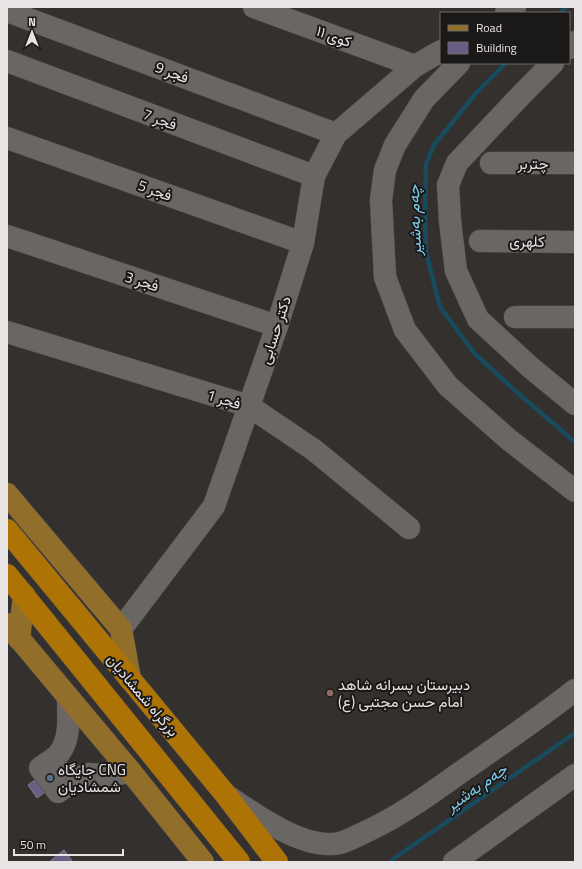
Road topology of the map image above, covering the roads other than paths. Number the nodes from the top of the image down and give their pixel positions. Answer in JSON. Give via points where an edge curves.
{"nodes":[{"id":1,"x":254,"y":7,"type":"edge"},
{"id":2,"x":7,"y":9,"type":"edge"},
{"id":3,"x":440,"y":52,"type":"edge"},
{"id":4,"x":7,"y":61,"type":"edge"},
{"id":5,"x":459,"y":64,"type":"edge"},
{"id":6,"x":552,"y":64,"type":"edge"},
{"id":7,"x":415,"y":66,"type":"junction"},
{"id":8,"x":336,"y":134,"type":"junction"},
{"id":9,"x":7,"y":138,"type":"edge"},
{"id":10,"x":491,"y":163,"type":"dead end"},
{"id":11,"x":575,"y":163,"type":"edge"},
{"id":12,"x":314,"y":176,"type":"junction"},
{"id":13,"x":7,"y":236,"type":"edge"},
{"id":14,"x":480,"y":241,"type":"dead end"},
{"id":15,"x":575,"y":242,"type":"edge"},
{"id":16,"x":303,"y":243,"type":"junction"},
{"id":17,"x":515,"y":317,"type":"dead end"},
{"id":18,"x":575,"y":317,"type":"edge"},
{"id":19,"x":277,"y":326,"type":"junction"},
{"id":20,"x":7,"y":332,"type":"edge"},
{"id":21,"x":575,"y":404,"type":"edge"},
{"id":22,"x":249,"y":406,"type":"junction"},
{"id":23,"x":575,"y":491,"type":"edge"},
{"id":24,"x":7,"y":494,"type":"edge"},
{"id":25,"x":409,"y":528,"type":"dead end"},
{"id":26,"x":7,"y":530,"type":"edge"},
{"id":27,"x":7,"y":576,"type":"edge"},
{"id":28,"x":24,"y":595,"type":"junction"},
{"id":29,"x":121,"y":629,"type":"junction"},
{"id":30,"x":13,"y":631,"type":"edge"},
{"id":31,"x":130,"y":679,"type":"junction"},
{"id":32,"x":575,"y":690,"type":"edge"},
{"id":33,"x":68,"y":697,"type":"junction"},
{"id":34,"x":131,"y":772,"type":"junction"},
{"id":35,"x":575,"y":775,"type":"edge"},
{"id":36,"x":226,"y":796,"type":"junction"},
{"id":37,"x":203,"y":862,"type":"edge"},
{"id":38,"x":239,"y":862,"type":"edge"},
{"id":39,"x":278,"y":862,"type":"edge"},
{"id":40,"x":454,"y":862,"type":"edge"}],
"edges":[{"from":1,"to":7,"type":"street","name":"کوی ۱۱"},
{"from":2,"to":8,"type":"street","name":"فجر 9"},
{"from":3,"to":7,"type":"street","name":"دکتر حسابی"},
{"from":4,"to":12,"type":"street","name":"فجر 7"},
{"from":5,"to":23,"type":"street","via":[[424,99],[395,145],[385,170],[381,200],[385,277],[405,330],[448,386],[508,439]]},
{"from":6,"to":21,"type":"street","via":[[457,163],[448,185],[450,221],[456,271],[478,319]]},
{"from":7,"to":8,"type":"street","name":"دکتر حسابی"},
{"from":8,"to":12,"type":"street","name":"دکتر حسابی"},
{"from":9,"to":16,"type":"street","name":"فجر 5"},
{"from":10,"to":11,"type":"street","name":"چتربر"},
{"from":12,"to":16,"type":"street","name":"دکتر حسابی"},
{"from":13,"to":19,"type":"street","name":"فجر 3"},
{"from":14,"to":15,"type":"street","name":"کلهری"},
{"from":16,"to":19,"type":"street","name":"دکتر حسابی"},
{"from":17,"to":18,"type":"street"},
{"from":19,"to":22,"type":"street","name":"دکتر حسابی"},
{"from":20,"to":22,"type":"street","name":"فجر 1"},
{"from":22,"to":25,"type":"street","name":"فجر 1","via":[[314,450]]},
{"from":22,"to":29,"type":"street","name":"دکتر حسابی","via":[[214,506]]},
{"from":24,"to":29,"type":"main road"},
{"from":26,"to":31,"type":"highway","name":"بزرگراه شمشادیان"},
{"from":27,"to":28,"type":"highway","name":"بزرگراه شمشادیان"},
{"from":28,"to":30,"type":"main road"},
{"from":28,"to":38,"type":"highway","name":"بزرگراه شمشادیان"},
{"from":29,"to":31,"type":"main road"},
{"from":30,"to":33,"type":"main road"},
{"from":31,"to":36,"type":"highway","name":"بزرگراه شمشادیان"},
{"from":32,"to":36,"type":"street","via":[[535,721],[418,802],[380,825],[340,844],[318,844],[295,837]]},
{"from":33,"to":34,"type":"main road"},
{"from":33,"to":34,"type":"street","via":[[64,744],[59,754],[40,768],[58,792],[88,774]]},
{"from":34,"to":37,"type":"main road"},
{"from":35,"to":40,"type":"street"},
{"from":36,"to":39,"type":"highway","name":"بزرگراه شمشادیان"}]}
